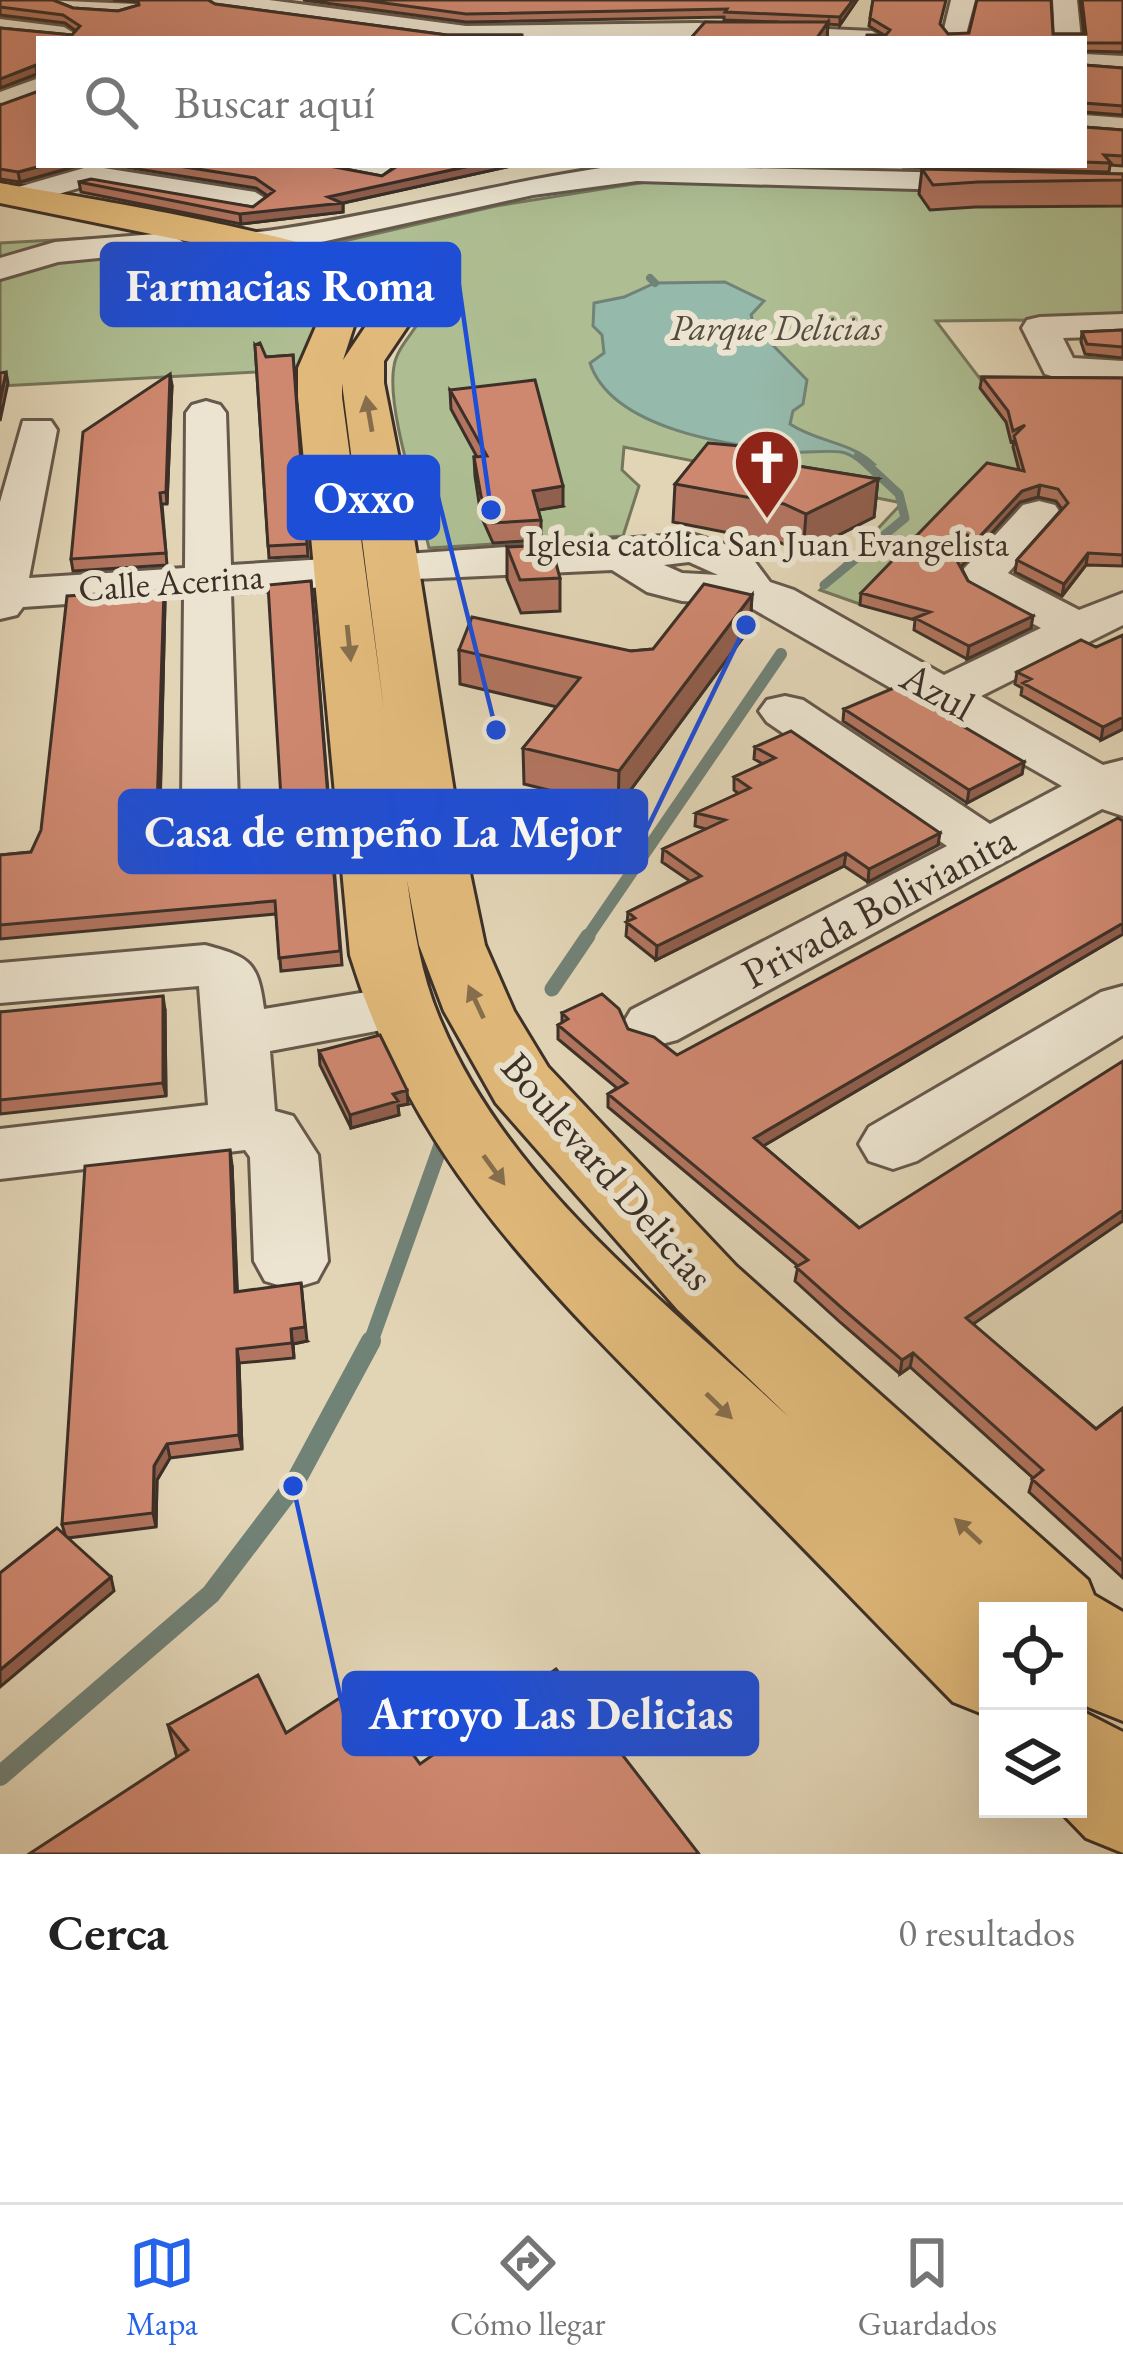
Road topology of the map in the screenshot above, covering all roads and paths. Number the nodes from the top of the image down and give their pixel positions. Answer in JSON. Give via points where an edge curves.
{"nodes":[{"id":1,"x":54,"y":0,"type":"edge"},
{"id":2,"x":216,"y":0,"type":"edge"},
{"id":3,"x":963,"y":0,"type":"edge"},
{"id":4,"x":1065,"y":0,"type":"edge"},
{"id":5,"x":528,"y":4,"type":"edge"},
{"id":6,"x":378,"y":6,"type":"edge"},
{"id":7,"x":126,"y":9,"type":"edge"},
{"id":8,"x":470,"y":14,"type":"edge"},
{"id":9,"x":195,"y":20,"type":"edge"},
{"id":10,"x":0,"y":26,"type":"edge"},
{"id":11,"x":877,"y":30,"type":"edge"},
{"id":12,"x":956,"y":33,"type":"edge"},
{"id":13,"x":64,"y":35,"type":"edge"},
{"id":14,"x":297,"y":36,"type":"edge"},
{"id":15,"x":314,"y":36,"type":"edge"},
{"id":16,"x":509,"y":36,"type":"edge"},
{"id":17,"x":538,"y":36,"type":"edge"},
{"id":18,"x":561,"y":36,"type":"edge"},
{"id":19,"x":1068,"y":36,"type":"edge"},
{"id":20,"x":1087,"y":62,"type":"edge"},
{"id":21,"x":1123,"y":64,"type":"edge"},
{"id":22,"x":36,"y":88,"type":"edge"},
{"id":23,"x":0,"y":106,"type":"edge"},
{"id":24,"x":36,"y":116,"type":"edge"},
{"id":25,"x":1087,"y":124,"type":"edge"},
{"id":26,"x":1123,"y":127,"type":"edge"},
{"id":27,"x":188,"y":168,"type":"edge"},
{"id":28,"x":357,"y":168,"type":"edge"},
{"id":29,"x":991,"y":168,"type":"edge"},
{"id":30,"x":569,"y":170,"type":"edge"},
{"id":31,"x":382,"y":172,"type":"edge"},
{"id":32,"x":1123,"y":174,"type":"edge"},
{"id":33,"x":150,"y":185,"type":"junction"},
{"id":34,"x":1123,"y":186,"type":"edge"},
{"id":35,"x":8,"y":187,"type":"edge"},
{"id":36,"x":215,"y":237,"type":"junction"},
{"id":37,"x":0,"y":269,"type":"edge"},
{"id":38,"x":1123,"y":325,"type":"edge"},
{"id":39,"x":1123,"y":373,"type":"edge"},
{"id":40,"x":206,"y":413,"type":"dead end"},
{"id":41,"x":38,"y":430,"type":"dead end"},
{"id":42,"x":1040,"y":514,"type":"dead end"},
{"id":43,"x":367,"y":569,"type":"junction"},
{"id":44,"x":211,"y":578,"type":"junction"},
{"id":45,"x":1,"y":598,"type":"edge"},
{"id":46,"x":1123,"y":607,"type":"edge"},
{"id":47,"x":1077,"y":628,"type":"junction"},
{"id":48,"x":945,"y":694,"type":"junction"},
{"id":49,"x":785,"y":711,"type":"dead end"},
{"id":50,"x":1116,"y":787,"type":"edge"},
{"id":51,"x":210,"y":802,"type":"dead end"},
{"id":52,"x":988,"y":847,"type":"junction"},
{"id":53,"x":0,"y":983,"type":"edge"},
{"id":54,"x":1123,"y":1007,"type":"edge"},
{"id":55,"x":398,"y":1008,"type":"junction"},
{"id":56,"x":654,"y":1025,"type":"dead end"},
{"id":57,"x":236,"y":1035,"type":"junction"},
{"id":58,"x":243,"y":1125,"type":"junction"},
{"id":59,"x":893,"y":1144,"type":"dead end"},
{"id":60,"x":1,"y":1154,"type":"edge"},
{"id":61,"x":0,"y":1178,"type":"edge"},
{"id":62,"x":291,"y":1261,"type":"dead end"},
{"id":63,"x":1044,"y":1602,"type":"edge"},
{"id":64,"x":1087,"y":1641,"type":"edge"},
{"id":65,"x":979,"y":1661,"type":"edge"},
{"id":66,"x":1123,"y":1675,"type":"edge"},
{"id":67,"x":1087,"y":1767,"type":"edge"},
{"id":68,"x":1123,"y":1802,"type":"edge"}],
"edges":[{"from":1,"to":7,"type":"street"},
{"from":2,"to":6,"type":"street"},
{"from":3,"to":12,"type":"street"},
{"from":4,"to":19,"type":"street"},
{"from":5,"to":17,"type":"street","via":[[547,15]]},
{"from":6,"to":8,"type":"street"},
{"from":6,"to":15,"type":"street"},
{"from":6,"to":16,"type":"street","via":[[451,34]]},
{"from":9,"to":14,"type":"street"},
{"from":10,"to":13,"type":"street"},
{"from":11,"to":18,"type":"street"},
{"from":20,"to":21,"type":"street"},
{"from":22,"to":23,"type":"street"},
{"from":23,"to":24,"type":"street"},
{"from":25,"to":26,"type":"street"},
{"from":27,"to":33,"type":"street"},
{"from":28,"to":31,"type":"street"},
{"from":29,"to":32,"type":"street"},
{"from":30,"to":34,"type":"street"},
{"from":30,"to":36,"type":"street"},
{"from":33,"to":35,"type":"street","via":[[82,176]]},
{"from":33,"to":36,"type":"street"},
{"from":35,"to":36,"type":"main road","name":"Boulevard Delicias"},
{"from":36,"to":37,"type":"street","via":[[55,252]]},
{"from":36,"to":43,"type":"main road","name":"Boulevard Delicias","via":[[340,299],[319,368]]},
{"from":38,"to":39,"type":"street","via":[[1040,328],[1058,366]]},
{"from":40,"to":44,"type":"street"},
{"from":41,"to":45,"type":"street"},
{"from":42,"to":47,"type":"street","via":[[984,579]]},
{"from":43,"to":44,"type":"street","name":"Calle Acerina"},
{"from":43,"to":48,"type":"street","name":"Azul","via":[[622,556],[675,588],[751,587]]},
{"from":43,"to":55,"type":"main road","name":"Boulevard Delicias","one_way":true,"via":[[384,955]]},
{"from":63,"to":43,"type":"main road","name":"Boulevard Delicias","one_way":true,"via":[[707,1288],[522,1085],[452,945]]},
{"from":44,"to":45,"type":"street","name":"Calle Acerina"},
{"from":44,"to":51,"type":"street"},
{"from":46,"to":47,"type":"street"},
{"from":47,"to":48,"type":"street"},
{"from":48,"to":50,"type":"street","name":"Azul"},
{"from":49,"to":52,"type":"street"},
{"from":50,"to":52,"type":"street","name":"Privada Bolivianita"},
{"from":52,"to":56,"type":"street","name":"Privada Bolivianita"},
{"from":53,"to":57,"type":"street","via":[[219,968],[229,976]]},
{"from":54,"to":59,"type":"street"},
{"from":55,"to":57,"type":"street"},
{"from":55,"to":65,"type":"main road","name":"Boulevard Delicias","one_way":true,"via":[[446,1103],[521,1206]]},
{"from":57,"to":58,"type":"street"},
{"from":58,"to":60,"type":"street"},
{"from":58,"to":62,"type":"street","via":[[280,1142]]},
{"from":60,"to":61,"type":"street"},
{"from":64,"to":66,"type":"main road"},
{"from":67,"to":68,"type":"main road"}]}
